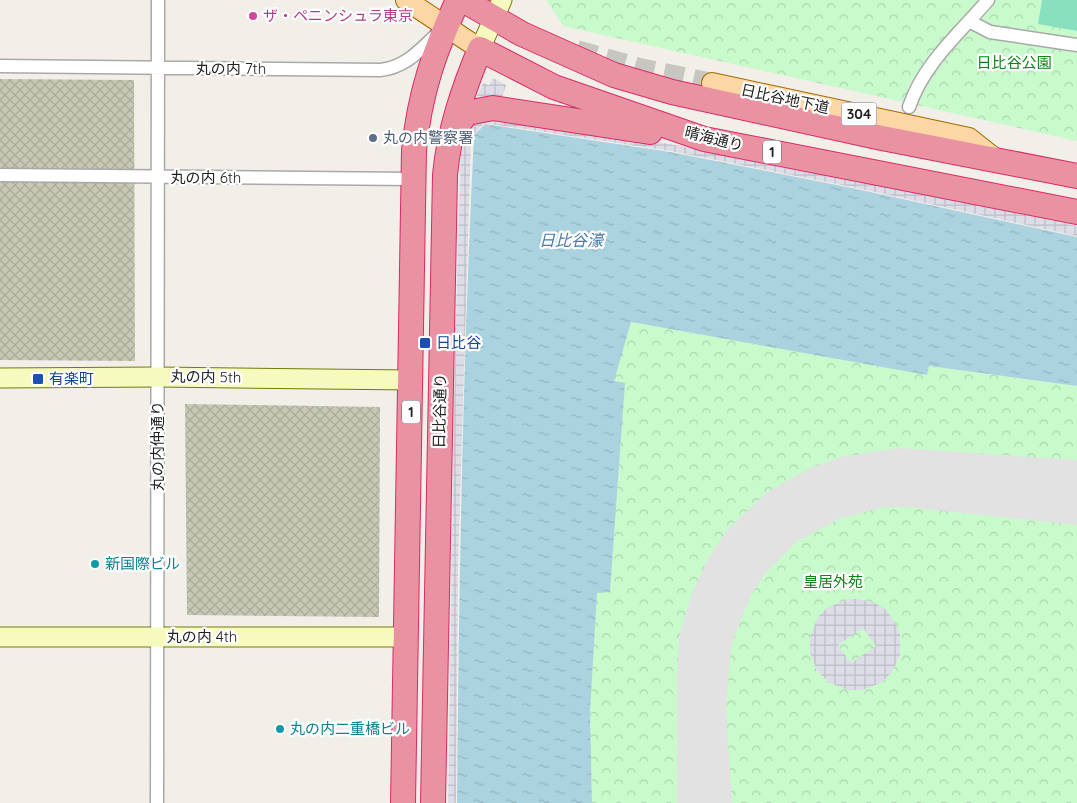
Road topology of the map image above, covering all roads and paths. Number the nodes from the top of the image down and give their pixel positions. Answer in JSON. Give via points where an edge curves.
{"nodes":[{"id":1,"x":158,"y":0,"type":"edge"},
{"id":2,"x":406,"y":0,"type":"edge"},
{"id":3,"x":458,"y":0,"type":"edge"},
{"id":4,"x":463,"y":0,"type":"edge"},
{"id":5,"x":988,"y":0,"type":"edge"},
{"id":6,"x":498,"y":9,"type":"edge"},
{"id":7,"x":969,"y":21,"type":"junction"},
{"id":8,"x":446,"y":25,"type":"junction"},
{"id":9,"x":1077,"y":45,"type":"edge"},
{"id":10,"x":480,"y":49,"type":"junction"},
{"id":11,"x":0,"y":66,"type":"edge"},
{"id":12,"x":158,"y":68,"type":"junction"},
{"id":13,"x":712,"y":83,"type":"tunnel mouth"},
{"id":14,"x":909,"y":107,"type":"dead end"},
{"id":15,"x":450,"y":137,"type":"junction"},
{"id":16,"x":704,"y":139,"type":"junction"},
{"id":17,"x":998,"y":162,"type":"junction"},
{"id":18,"x":0,"y":175,"type":"edge"},
{"id":19,"x":1077,"y":176,"type":"edge"},
{"id":20,"x":158,"y":178,"type":"junction"},
{"id":21,"x":412,"y":179,"type":"junction"},
{"id":22,"x":1077,"y":212,"type":"edge"},
{"id":23,"x":158,"y":377,"type":"junction"},
{"id":24,"x":0,"y":378,"type":"edge"},
{"id":25,"x":411,"y":380,"type":"junction"},
{"id":26,"x":0,"y":637,"type":"edge"},
{"id":27,"x":158,"y":637,"type":"junction"},
{"id":28,"x":405,"y":638,"type":"junction"},
{"id":29,"x":157,"y":803,"type":"edge"},
{"id":30,"x":403,"y":803,"type":"edge"},
{"id":31,"x":433,"y":803,"type":"edge"}],
"edges":[{"from":1,"to":12,"type":"street","name":"丸の内仲通り"},
{"from":2,"to":8,"type":"main road","name":"晴海通り"},
{"from":3,"to":8,"type":"highway","name":"日比谷通り","number":"1"},
{"from":4,"to":6,"type":"highway"},
{"from":5,"to":7,"type":"street"},
{"from":6,"to":10,"type":"street","name":"日比谷通り"},
{"from":6,"to":17,"type":"highway","via":[[522,34],[614,75],[672,92]]},
{"from":7,"to":9,"type":"street","via":[[990,32]]},
{"from":7,"to":14,"type":"street","via":[[926,72]]},
{"from":8,"to":10,"type":"main road","name":"晴海通り"},
{"from":8,"to":12,"type":"street","name":"丸の内 7th","via":[[416,54],[392,69]]},
{"from":8,"to":21,"type":"highway","name":"日比谷通り","number":"1","via":[[423,92]]},
{"from":10,"to":15,"type":"highway","name":"日比谷通り","number":"1"},
{"from":10,"to":16,"type":"highway","name":"晴海通り","number":"1","via":[[554,87]]},
{"from":11,"to":12,"type":"street","name":"丸の内 7th"},
{"from":12,"to":20,"type":"street","name":"丸の内仲通り"},
{"from":13,"to":17,"type":"main road","name":"日比谷地下道","number":"304","via":[[969,138]]},
{"from":15,"to":16,"type":"highway","number":"1","via":[[467,113],[493,108]]},
{"from":15,"to":31,"type":"highway","name":"日比谷通り","number":"1","via":[[445,175]]},
{"from":16,"to":22,"type":"highway","name":"晴海通り","number":"1"},
{"from":17,"to":19,"type":"highway"},
{"from":18,"to":20,"type":"street","name":"丸の内 6th"},
{"from":20,"to":21,"type":"street","name":"丸の内 6th"},
{"from":20,"to":23,"type":"street","name":"丸の内仲通り"},
{"from":21,"to":25,"type":"highway","name":"日比谷通り","number":"1"},
{"from":23,"to":24,"type":"street","name":"丸の内 5th"},
{"from":23,"to":25,"type":"street","name":"丸の内 5th"},
{"from":23,"to":27,"type":"street","name":"丸の内仲通り"},
{"from":25,"to":28,"type":"highway","name":"日比谷通り","number":"1"},
{"from":26,"to":27,"type":"street","name":"丸の内 4th"},
{"from":27,"to":28,"type":"street","name":"丸の内 4th"},
{"from":27,"to":29,"type":"street","name":"丸の内仲通り"},
{"from":28,"to":30,"type":"highway","name":"日比谷通り","number":"1"}]}
